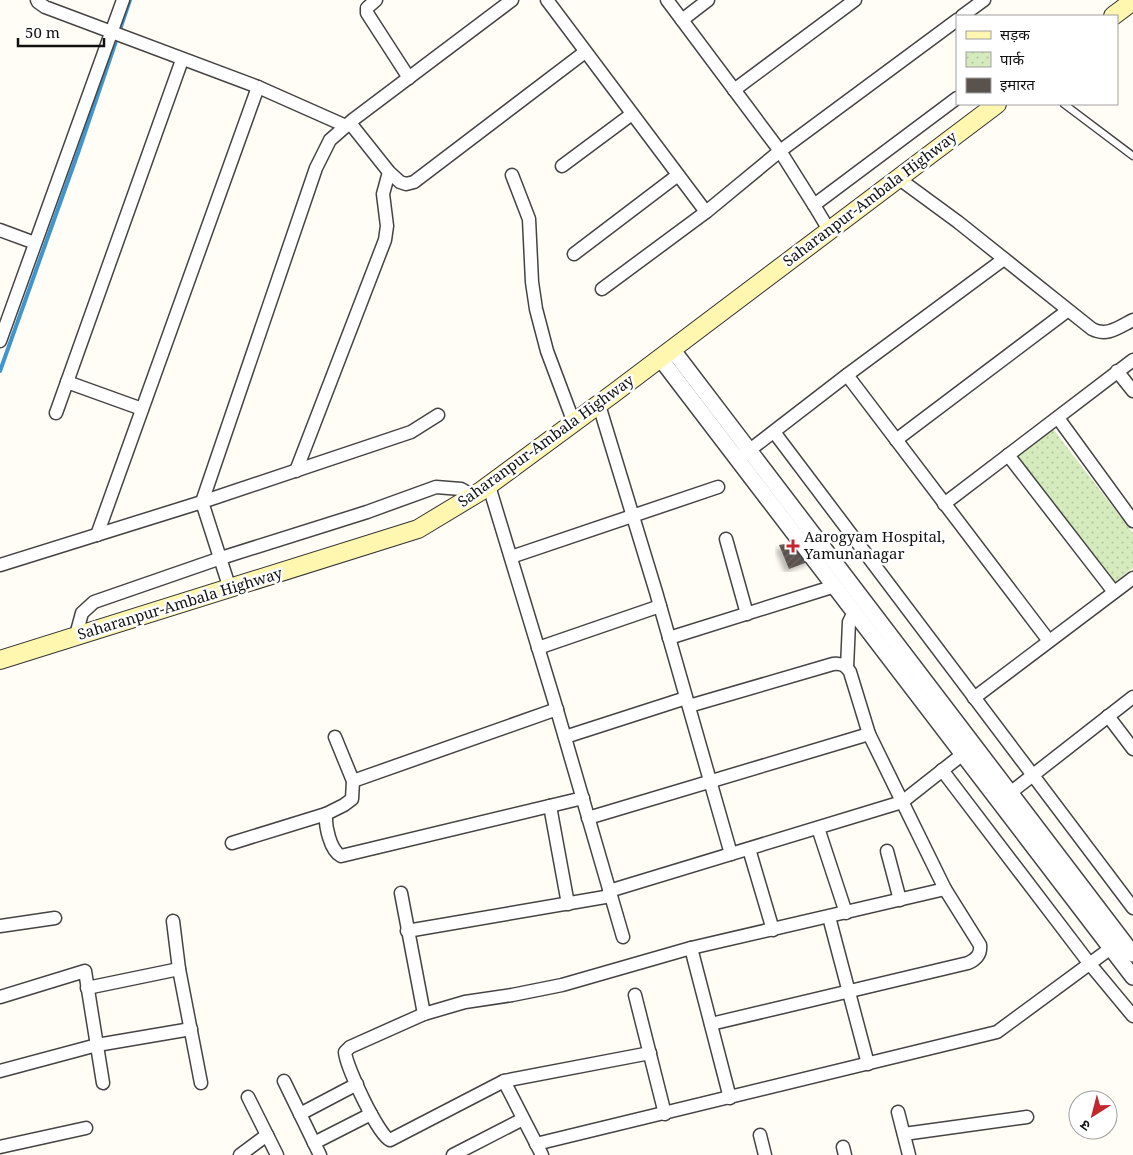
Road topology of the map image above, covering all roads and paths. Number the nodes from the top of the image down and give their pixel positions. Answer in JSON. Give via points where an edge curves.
{"nodes":[{"id":1,"x":38,"y":0,"type":"edge"},
{"id":2,"x":123,"y":0,"type":"edge"},
{"id":3,"x":376,"y":0,"type":"edge"},
{"id":4,"x":512,"y":0,"type":"edge"},
{"id":5,"x":547,"y":0,"type":"edge"},
{"id":6,"x":667,"y":0,"type":"edge"},
{"id":7,"x":708,"y":0,"type":"edge"},
{"id":8,"x":855,"y":0,"type":"edge"},
{"id":9,"x":984,"y":0,"type":"edge"},
{"id":10,"x":963,"y":15,"type":"edge"},
{"id":11,"x":682,"y":20,"type":"junction"},
{"id":12,"x":956,"y":21,"type":"edge"},
{"id":13,"x":117,"y":34,"type":"junction"},
{"id":14,"x":585,"y":52,"type":"junction"},
{"id":15,"x":182,"y":60,"type":"junction"},
{"id":16,"x":409,"y":78,"type":"junction"},
{"id":17,"x":258,"y":87,"type":"junction"},
{"id":18,"x":734,"y":90,"type":"junction"},
{"id":19,"x":956,"y":99,"type":"edge"},
{"id":20,"x":996,"y":105,"type":"edge"},
{"id":21,"x":1065,"y":105,"type":"edge"},
{"id":22,"x":632,"y":114,"type":"junction"},
{"id":23,"x":348,"y":124,"type":"junction"},
{"id":24,"x":780,"y":152,"type":"junction"},
{"id":25,"x":1133,"y":156,"type":"edge"},
{"id":26,"x":562,"y":166,"type":"dead end"},
{"id":27,"x":389,"y":172,"type":"junction"},
{"id":28,"x":512,"y":175,"type":"dead end"},
{"id":29,"x":678,"y":175,"type":"junction"},
{"id":30,"x":898,"y":178,"type":"junction"},
{"id":31,"x":814,"y":205,"type":"junction"},
{"id":32,"x":706,"y":212,"type":"junction"},
{"id":33,"x":0,"y":230,"type":"edge"},
{"id":34,"x":829,"y":230,"type":"junction"},
{"id":35,"x":35,"y":243,"type":"junction"},
{"id":36,"x":574,"y":254,"type":"dead end"},
{"id":37,"x":1004,"y":260,"type":"junction"},
{"id":38,"x":602,"y":289,"type":"dead end"},
{"id":39,"x":1067,"y":311,"type":"junction"},
{"id":40,"x":1133,"y":320,"type":"edge"},
{"id":41,"x":0,"y":341,"type":"edge"},
{"id":42,"x":666,"y":354,"type":"junction"},
{"id":43,"x":1133,"y":360,"type":"edge"},
{"id":44,"x":1117,"y":371,"type":"junction"},
{"id":45,"x":847,"y":375,"type":"junction"},
{"id":46,"x":67,"y":382,"type":"junction"},
{"id":47,"x":1133,"y":391,"type":"edge"},
{"id":48,"x":599,"y":405,"type":"junction"},
{"id":49,"x":142,"y":409,"type":"junction"},
{"id":50,"x":56,"y":413,"type":"dead end"},
{"id":51,"x":438,"y":415,"type":"dead end"},
{"id":52,"x":1058,"y":418,"type":"junction"},
{"id":53,"x":574,"y":423,"type":"junction"},
{"id":54,"x":774,"y":432,"type":"junction"},
{"id":55,"x":896,"y":440,"type":"junction"},
{"id":56,"x":744,"y":455,"type":"junction"},
{"id":57,"x":1008,"y":455,"type":"junction"},
{"id":58,"x":296,"y":471,"type":"junction"},
{"id":59,"x":489,"y":486,"type":"junction"},
{"id":60,"x":718,"y":488,"type":"dead end"},
{"id":61,"x":473,"y":496,"type":"junction"},
{"id":62,"x":202,"y":502,"type":"junction"},
{"id":63,"x":944,"y":504,"type":"junction"},
{"id":64,"x":633,"y":517,"type":"junction"},
{"id":65,"x":1133,"y":521,"type":"edge"},
{"id":66,"x":97,"y":535,"type":"junction"},
{"id":67,"x":726,"y":539,"type":"dead end"},
{"id":68,"x":511,"y":557,"type":"junction"},
{"id":69,"x":221,"y":558,"type":"junction"},
{"id":70,"x":0,"y":565,"type":"edge"},
{"id":71,"x":1133,"y":578,"type":"edge"},
{"id":72,"x":835,"y":586,"type":"junction"},
{"id":73,"x":230,"y":589,"type":"junction"},
{"id":74,"x":1114,"y":592,"type":"junction"},
{"id":75,"x":660,"y":606,"type":"junction"},
{"id":76,"x":854,"y":612,"type":"junction"},
{"id":77,"x":747,"y":614,"type":"junction"},
{"id":78,"x":76,"y":635,"type":"junction"},
{"id":79,"x":669,"y":638,"type":"junction"},
{"id":80,"x":1049,"y":641,"type":"junction"},
{"id":81,"x":538,"y":648,"type":"junction"},
{"id":82,"x":0,"y":660,"type":"edge"},
{"id":83,"x":848,"y":668,"type":"junction"},
{"id":84,"x":1133,"y":697,"type":"edge"},
{"id":85,"x":974,"y":698,"type":"junction"},
{"id":86,"x":688,"y":702,"type":"junction"},
{"id":87,"x":556,"y":709,"type":"junction"},
{"id":88,"x":1108,"y":716,"type":"junction"},
{"id":89,"x":869,"y":734,"type":"junction"},
{"id":90,"x":335,"y":737,"type":"dead end"},
{"id":91,"x":565,"y":737,"type":"junction"},
{"id":92,"x":1133,"y":749,"type":"edge"},
{"id":93,"x":963,"y":754,"type":"junction"},
{"id":94,"x":942,"y":770,"type":"junction"},
{"id":95,"x":1033,"y":775,"type":"junction"},
{"id":96,"x":353,"y":781,"type":"junction"},
{"id":97,"x":710,"y":782,"type":"junction"},
{"id":98,"x":1010,"y":793,"type":"junction"},
{"id":99,"x":583,"y":798,"type":"junction"},
{"id":100,"x":902,"y":802,"type":"junction"},
{"id":101,"x":550,"y":806,"type":"junction"},
{"id":102,"x":326,"y":814,"type":"junction"},
{"id":103,"x":588,"y":818,"type":"junction"},
{"id":104,"x":818,"y":828,"type":"junction"},
{"id":105,"x":232,"y":843,"type":"dead end"},
{"id":106,"x":749,"y":849,"type":"junction"},
{"id":107,"x":887,"y":851,"type":"dead end"},
{"id":108,"x":731,"y":854,"type":"junction"},
{"id":109,"x":945,"y":890,"type":"junction"},
{"id":110,"x":400,"y":892,"type":"dead end"},
{"id":111,"x":610,"y":893,"type":"junction"},
{"id":112,"x":900,"y":900,"type":"junction"},
{"id":113,"x":568,"y":904,"type":"junction"},
{"id":114,"x":1133,"y":908,"type":"edge"},
{"id":115,"x":846,"y":913,"type":"junction"},
{"id":116,"x":829,"y":916,"type":"junction"},
{"id":117,"x":55,"y":918,"type":"dead end"},
{"id":118,"x":173,"y":921,"type":"dead end"},
{"id":119,"x":0,"y":926,"type":"edge"},
{"id":120,"x":773,"y":930,"type":"junction"},
{"id":121,"x":407,"y":931,"type":"junction"},
{"id":122,"x":623,"y":937,"type":"dead end"},
{"id":123,"x":691,"y":948,"type":"junction"},
{"id":124,"x":1111,"y":948,"type":"junction"},
{"id":125,"x":1133,"y":954,"type":"edge"},
{"id":126,"x":1090,"y":963,"type":"junction"},
{"id":127,"x":179,"y":969,"type":"junction"},
{"id":128,"x":1133,"y":977,"type":"edge"},
{"id":129,"x":87,"y":988,"type":"junction"},
{"id":130,"x":849,"y":991,"type":"junction"},
{"id":131,"x":635,"y":995,"type":"dead end"},
{"id":132,"x":0,"y":996,"type":"edge"},
{"id":133,"x":424,"y":1014,"type":"junction"},
{"id":134,"x":1133,"y":1016,"type":"edge"},
{"id":135,"x":710,"y":1024,"type":"junction"},
{"id":136,"x":191,"y":1029,"type":"junction"},
{"id":137,"x":97,"y":1046,"type":"junction"},
{"id":138,"x":650,"y":1053,"type":"junction"},
{"id":139,"x":868,"y":1064,"type":"junction"},
{"id":140,"x":0,"y":1071,"type":"edge"},
{"id":141,"x":284,"y":1081,"type":"dead end"},
{"id":142,"x":504,"y":1081,"type":"junction"},
{"id":143,"x":103,"y":1084,"type":"dead end"},
{"id":144,"x":201,"y":1084,"type":"dead end"},
{"id":145,"x":357,"y":1084,"type":"junction"},
{"id":146,"x":248,"y":1097,"type":"dead end"},
{"id":147,"x":730,"y":1098,"type":"junction"},
{"id":148,"x":898,"y":1112,"type":"dead end"},
{"id":149,"x":300,"y":1114,"type":"junction"},
{"id":150,"x":371,"y":1114,"type":"junction"},
{"id":151,"x":665,"y":1114,"type":"junction"},
{"id":152,"x":1027,"y":1117,"type":"dead end"},
{"id":153,"x":523,"y":1119,"type":"junction"},
{"id":154,"x":86,"y":1128,"type":"dead end"},
{"id":155,"x":904,"y":1134,"type":"junction"},
{"id":156,"x":267,"y":1135,"type":"junction"},
{"id":157,"x":760,"y":1135,"type":"dead end"},
{"id":158,"x":314,"y":1143,"type":"junction"},
{"id":159,"x":0,"y":1147,"type":"edge"},
{"id":160,"x":539,"y":1150,"type":"edge"},
{"id":161,"x":240,"y":1155,"type":"edge"},
{"id":162,"x":277,"y":1155,"type":"edge"},
{"id":163,"x":320,"y":1155,"type":"edge"},
{"id":164,"x":454,"y":1155,"type":"edge"},
{"id":165,"x":765,"y":1155,"type":"edge"},
{"id":166,"x":909,"y":1155,"type":"edge"}],
"edges":[{"from":1,"to":13,"type":"street","via":[[45,7]]},
{"from":2,"to":13,"type":"street"},
{"from":3,"to":16,"type":"street","via":[[367,12]]},
{"from":4,"to":16,"type":"street"},
{"from":5,"to":14,"type":"street"},
{"from":6,"to":11,"type":"street"},
{"from":7,"to":11,"type":"street"},
{"from":8,"to":18,"type":"street"},
{"from":9,"to":10,"type":"street"},
{"from":11,"to":18,"type":"street"},
{"from":12,"to":24,"type":"street"},
{"from":13,"to":15,"type":"street"},
{"from":13,"to":35,"type":"street"},
{"from":14,"to":22,"type":"street"},
{"from":14,"to":27,"type":"street","via":[[414,182],[400,182]]},
{"from":15,"to":17,"type":"street"},
{"from":15,"to":46,"type":"street"},
{"from":16,"to":23,"type":"street"},
{"from":17,"to":23,"type":"street"},
{"from":17,"to":49,"type":"street"},
{"from":18,"to":24,"type":"street"},
{"from":19,"to":31,"type":"street"},
{"from":20,"to":30,"type":"main road","name":"Saharanpur-Ambala Highway"},
{"from":21,"to":25,"type":"lane"},
{"from":22,"to":26,"type":"street"},
{"from":22,"to":29,"type":"street"},
{"from":23,"to":27,"type":"street"},
{"from":23,"to":62,"type":"street","via":[[330,140],[316,168]]},
{"from":24,"to":31,"type":"street"},
{"from":24,"to":32,"type":"street"},
{"from":27,"to":58,"type":"street","via":[[383,194],[387,226],[385,240]]},
{"from":28,"to":53,"type":"street","via":[[529,219],[536,309],[547,351]]},
{"from":29,"to":32,"type":"street"},
{"from":29,"to":36,"type":"street"},
{"from":30,"to":34,"type":"main road","name":"Saharanpur-Ambala Highway"},
{"from":30,"to":37,"type":"street"},
{"from":31,"to":34,"type":"street"},
{"from":32,"to":38,"type":"street"},
{"from":33,"to":35,"type":"street"},
{"from":34,"to":42,"type":"main road","name":"Saharanpur-Ambala Highway"},
{"from":35,"to":41,"type":"street"},
{"from":37,"to":39,"type":"street"},
{"from":37,"to":45,"type":"street"},
{"from":39,"to":40,"type":"street","via":[[1098,332],[1109,332]]},
{"from":39,"to":55,"type":"street"},
{"from":42,"to":48,"type":"main road","name":"Saharanpur-Ambala Highway"},
{"from":42,"to":56,"type":"street"},
{"from":43,"to":44,"type":"street"},
{"from":44,"to":47,"type":"street"},
{"from":44,"to":52,"type":"street"},
{"from":45,"to":54,"type":"street"},
{"from":45,"to":55,"type":"street"},
{"from":46,"to":49,"type":"street"},
{"from":46,"to":50,"type":"street"},
{"from":48,"to":53,"type":"main road","name":"Saharanpur-Ambala Highway"},
{"from":48,"to":64,"type":"street"},
{"from":49,"to":66,"type":"street"},
{"from":51,"to":58,"type":"street","via":[[411,432]]},
{"from":52,"to":57,"type":"street"},
{"from":52,"to":65,"type":"street"},
{"from":53,"to":59,"type":"main road","name":"Saharanpur-Ambala Highway"},
{"from":54,"to":56,"type":"street"},
{"from":54,"to":85,"type":"street"},
{"from":55,"to":63,"type":"street"},
{"from":56,"to":72,"type":"street"},
{"from":56,"to":98,"type":"street"},
{"from":57,"to":63,"type":"street"},
{"from":57,"to":74,"type":"street"},
{"from":58,"to":62,"type":"street"},
{"from":59,"to":61,"type":"main road","name":"Saharanpur-Ambala Highway"},
{"from":59,"to":68,"type":"street"},
{"from":60,"to":64,"type":"street"},
{"from":61,"to":69,"type":"street","via":[[461,489],[436,487]]},
{"from":61,"to":73,"type":"main road","name":"Saharanpur-Ambala Highway","via":[[418,529]]},
{"from":62,"to":66,"type":"street"},
{"from":62,"to":69,"type":"street"},
{"from":63,"to":80,"type":"street"},
{"from":64,"to":68,"type":"street"},
{"from":64,"to":75,"type":"street"},
{"from":66,"to":70,"type":"street"},
{"from":67,"to":77,"type":"street"},
{"from":68,"to":81,"type":"street"},
{"from":69,"to":73,"type":"street"},
{"from":69,"to":78,"type":"street","via":[[94,602],[82,614]]},
{"from":71,"to":74,"type":"street"},
{"from":72,"to":76,"type":"street"},
{"from":72,"to":77,"type":"street"},
{"from":73,"to":78,"type":"main road","name":"Saharanpur-Ambala Highway"},
{"from":74,"to":80,"type":"street"},
{"from":75,"to":79,"type":"street"},
{"from":75,"to":81,"type":"street"},
{"from":76,"to":83,"type":"street","via":[[849,622]]},
{"from":76,"to":93,"type":"street"},
{"from":77,"to":79,"type":"street"},
{"from":78,"to":82,"type":"main road","name":"Saharanpur-Ambala Highway"},
{"from":79,"to":86,"type":"street"},
{"from":80,"to":85,"type":"street"},
{"from":81,"to":87,"type":"street"},
{"from":83,"to":86,"type":"street","via":[[840,663],[833,664]]},
{"from":83,"to":89,"type":"street"},
{"from":84,"to":88,"type":"street"},
{"from":85,"to":95,"type":"street"},
{"from":86,"to":91,"type":"street"},
{"from":86,"to":97,"type":"street"},
{"from":87,"to":91,"type":"street"},
{"from":87,"to":96,"type":"street"},
{"from":88,"to":92,"type":"street"},
{"from":88,"to":95,"type":"street"},
{"from":89,"to":97,"type":"street"},
{"from":89,"to":100,"type":"street"},
{"from":90,"to":96,"type":"street"},
{"from":91,"to":99,"type":"street"},
{"from":93,"to":94,"type":"street"},
{"from":93,"to":124,"type":"street"},
{"from":94,"to":100,"type":"street"},
{"from":94,"to":126,"type":"street"},
{"from":95,"to":98,"type":"street"},
{"from":95,"to":114,"type":"street"},
{"from":96,"to":102,"type":"street","via":[[352,799]]},
{"from":97,"to":103,"type":"street"},
{"from":97,"to":108,"type":"street"},
{"from":98,"to":125,"type":"street"},
{"from":99,"to":101,"type":"street"},
{"from":99,"to":103,"type":"street"},
{"from":100,"to":104,"type":"street"},
{"from":100,"to":109,"type":"street"},
{"from":101,"to":102,"type":"street","via":[[341,856],[336,854],[332,843]]},
{"from":101,"to":113,"type":"street"},
{"from":102,"to":105,"type":"street"},
{"from":103,"to":111,"type":"street"},
{"from":104,"to":106,"type":"street"},
{"from":104,"to":115,"type":"street"},
{"from":106,"to":108,"type":"street"},
{"from":106,"to":120,"type":"street"},
{"from":107,"to":112,"type":"street"},
{"from":108,"to":111,"type":"street"},
{"from":109,"to":112,"type":"street"},
{"from":109,"to":130,"type":"street","via":[[980,945],[979,956],[968,963]]},
{"from":110,"to":121,"type":"street"},
{"from":111,"to":113,"type":"street"},
{"from":111,"to":122,"type":"street"},
{"from":112,"to":115,"type":"street"},
{"from":113,"to":121,"type":"street"},
{"from":115,"to":116,"type":"street"},
{"from":116,"to":120,"type":"street"},
{"from":116,"to":130,"type":"street"},
{"from":117,"to":119,"type":"street"},
{"from":118,"to":127,"type":"street"},
{"from":120,"to":123,"type":"street"},
{"from":121,"to":133,"type":"street"},
{"from":123,"to":133,"type":"street","via":[[562,984],[465,1002]]},
{"from":123,"to":135,"type":"street"},
{"from":124,"to":126,"type":"street"},
{"from":124,"to":128,"type":"street"},
{"from":126,"to":134,"type":"street"},
{"from":126,"to":139,"type":"street","via":[[997,1032]]},
{"from":127,"to":129,"type":"street"},
{"from":127,"to":136,"type":"street"},
{"from":129,"to":132,"type":"street","via":[[85,971]]},
{"from":129,"to":137,"type":"street"},
{"from":130,"to":135,"type":"street"},
{"from":130,"to":139,"type":"street"},
{"from":131,"to":138,"type":"street"},
{"from":133,"to":145,"type":"street","via":[[346,1050],[345,1056]]},
{"from":135,"to":147,"type":"street"},
{"from":136,"to":137,"type":"street"},
{"from":136,"to":144,"type":"street"},
{"from":137,"to":140,"type":"street"},
{"from":137,"to":143,"type":"street"},
{"from":138,"to":142,"type":"street"},
{"from":138,"to":151,"type":"street"},
{"from":139,"to":147,"type":"street"},
{"from":141,"to":149,"type":"street"},
{"from":142,"to":150,"type":"street","via":[[390,1140]]},
{"from":142,"to":153,"type":"street"},
{"from":145,"to":149,"type":"street"},
{"from":145,"to":150,"type":"street"},
{"from":146,"to":156,"type":"street"},
{"from":147,"to":151,"type":"street"},
{"from":148,"to":155,"type":"street"},
{"from":149,"to":158,"type":"street"},
{"from":150,"to":158,"type":"street"},
{"from":151,"to":160,"type":"street"},
{"from":152,"to":155,"type":"street"},
{"from":153,"to":160,"type":"street"},
{"from":153,"to":164,"type":"street"},
{"from":154,"to":159,"type":"street"},
{"from":155,"to":166,"type":"street"},
{"from":156,"to":161,"type":"street"},
{"from":156,"to":162,"type":"street"},
{"from":157,"to":165,"type":"street"},
{"from":158,"to":163,"type":"street"}]}
